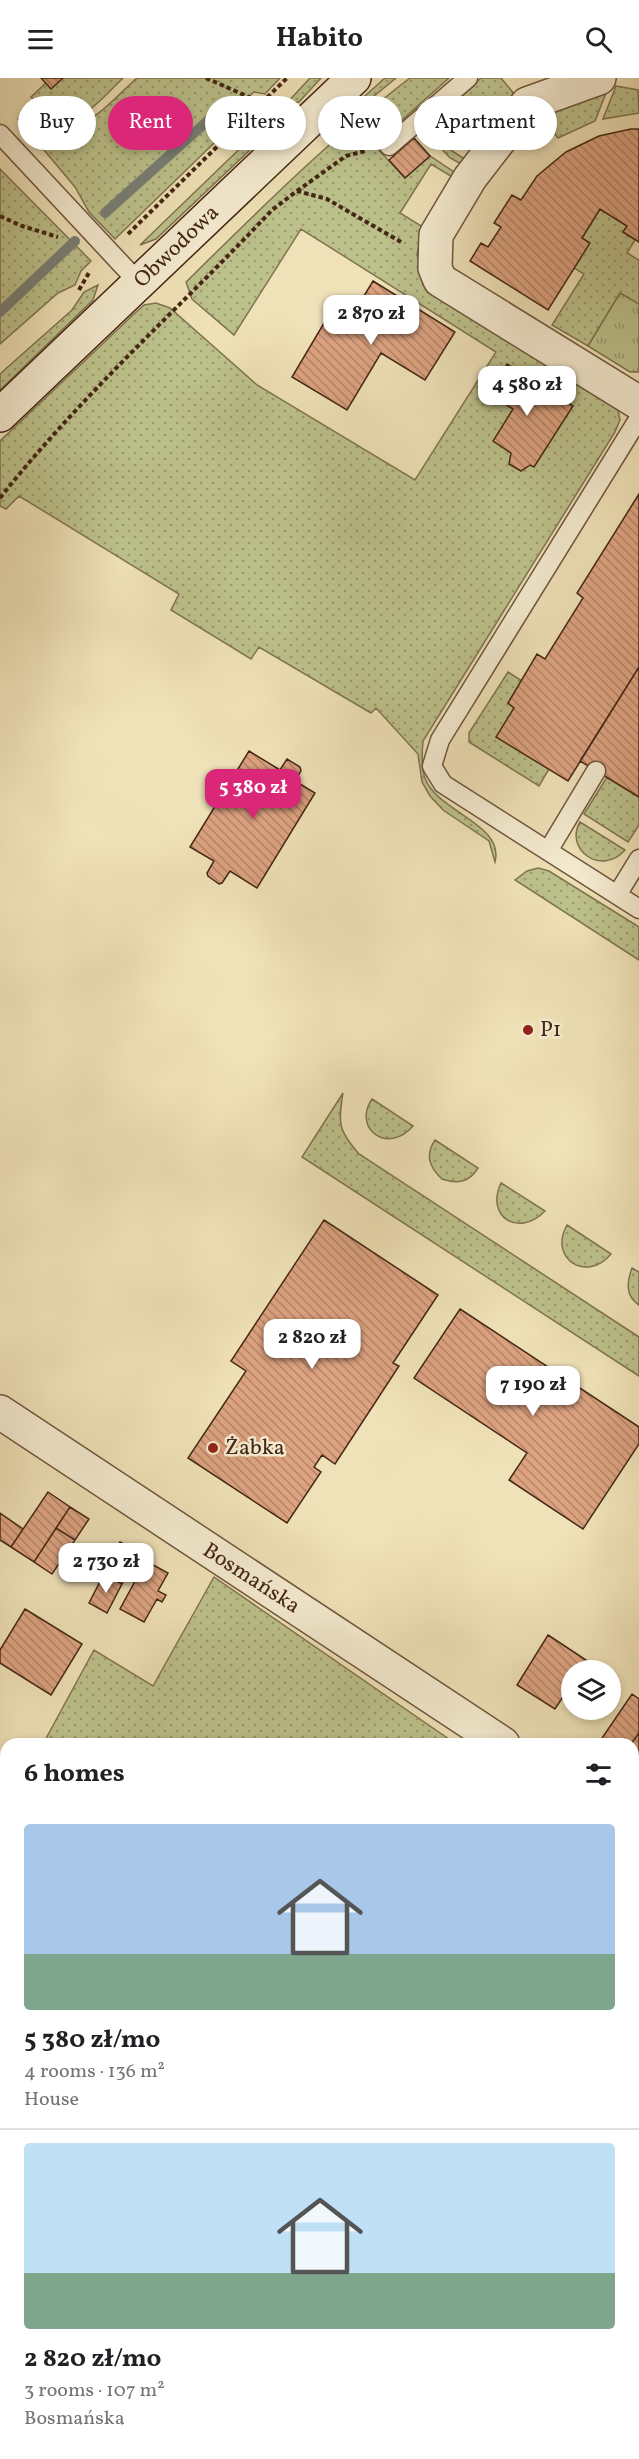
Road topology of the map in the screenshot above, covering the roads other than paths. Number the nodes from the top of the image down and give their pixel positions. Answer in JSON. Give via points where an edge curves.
{"nodes":[{"id":1,"x":354,"y":78,"type":"edge"},
{"id":2,"x":468,"y":78,"type":"edge"},
{"id":3,"x":600,"y":78,"type":"edge"},
{"id":4,"x":0,"y":134,"type":"edge"},
{"id":5,"x":402,"y":135,"type":"edge"},
{"id":6,"x":139,"y":283,"type":"junction"},
{"id":7,"x":639,"y":403,"type":"edge"},
{"id":8,"x":0,"y":415,"type":"edge"},
{"id":9,"x":639,"y":418,"type":"edge"},
{"id":10,"x":596,"y":771,"type":"dead end"},
{"id":11,"x":548,"y":850,"type":"junction"},
{"id":12,"x":639,"y":859,"type":"edge"},
{"id":13,"x":617,"y":895,"type":"junction"},
{"id":14,"x":639,"y":909,"type":"edge"},
{"id":15,"x":0,"y":1412,"type":"edge"},
{"id":16,"x":494,"y":1738,"type":"edge"}],
"edges":[{"from":1,"to":6,"type":"street","name":"Obwodowa"},
{"from":2,"to":5,"type":"lane"},
{"from":3,"to":7,"type":"street","via":[[527,104],[470,178],[436,235],[435,268],[440,280]]},
{"from":4,"to":6,"type":"lane"},
{"from":6,"to":8,"type":"street","name":"Obwodowa"},
{"from":9,"to":11,"type":"lane","via":[[440,740],[432,766],[443,784]]},
{"from":10,"to":11,"type":"lane"},
{"from":11,"to":13,"type":"lane"},
{"from":12,"to":13,"type":"lane"},
{"from":13,"to":14,"type":"lane"},
{"from":15,"to":16,"type":"street","name":"Bosmańska"}]}
